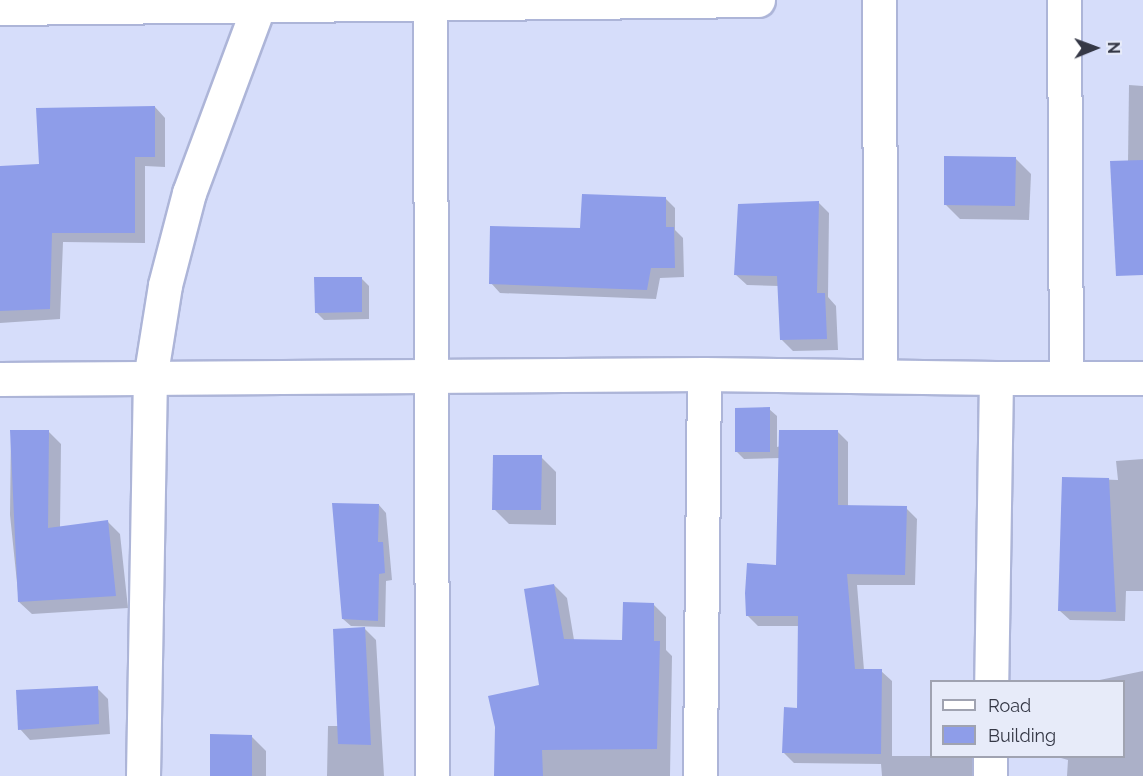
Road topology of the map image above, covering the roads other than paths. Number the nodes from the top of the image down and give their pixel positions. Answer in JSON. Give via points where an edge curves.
{"nodes":[{"id":1,"x":758,"y":0,"type":"edge"},
{"id":2,"x":879,"y":0,"type":"edge"},
{"id":3,"x":1064,"y":0,"type":"edge"},
{"id":4,"x":430,"y":4,"type":"junction"},
{"id":5,"x":258,"y":7,"type":"junction"},
{"id":6,"x":0,"y":8,"type":"edge"},
{"id":7,"x":434,"y":374,"type":"junction"},
{"id":8,"x":704,"y":374,"type":"junction"},
{"id":9,"x":880,"y":376,"type":"junction"},
{"id":10,"x":996,"y":378,"type":"junction"},
{"id":11,"x":1066,"y":378,"type":"junction"},
{"id":12,"x":1143,"y":378,"type":"edge"},
{"id":13,"x":0,"y":379,"type":"edge"},
{"id":14,"x":150,"y":379,"type":"junction"},
{"id":15,"x":992,"y":680,"type":"edge"},
{"id":16,"x":990,"y":758,"type":"edge"},
{"id":17,"x":142,"y":776,"type":"edge"},
{"id":18,"x":432,"y":776,"type":"edge"},
{"id":19,"x":700,"y":776,"type":"edge"},
{"id":20,"x":990,"y":776,"type":"edge"}],
"edges":[{"from":1,"to":4,"type":"street"},
{"from":2,"to":9,"type":"street"},
{"from":3,"to":11,"type":"street"},
{"from":4,"to":5,"type":"street"},
{"from":4,"to":7,"type":"street"},
{"from":5,"to":6,"type":"street"},
{"from":5,"to":14,"type":"street","via":[[183,213]]},
{"from":7,"to":8,"type":"street"},
{"from":7,"to":14,"type":"street"},
{"from":7,"to":18,"type":"street"},
{"from":8,"to":9,"type":"street"},
{"from":8,"to":19,"type":"street"},
{"from":9,"to":10,"type":"street"},
{"from":10,"to":11,"type":"street"},
{"from":10,"to":15,"type":"street"},
{"from":11,"to":12,"type":"street"},
{"from":13,"to":14,"type":"street"},
{"from":14,"to":17,"type":"street"},
{"from":16,"to":20,"type":"street"}]}
